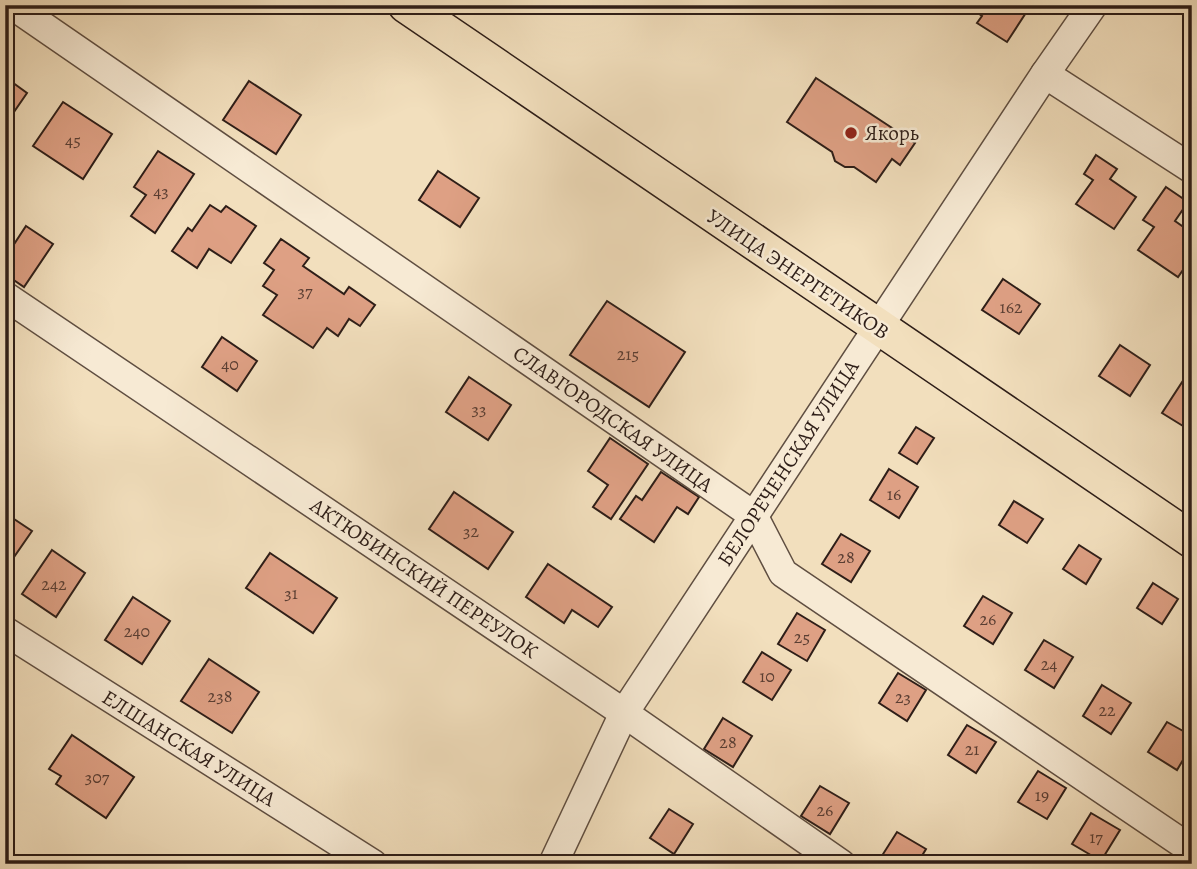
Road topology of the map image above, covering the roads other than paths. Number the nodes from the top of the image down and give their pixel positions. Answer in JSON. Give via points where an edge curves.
{"nodes":[{"id":1,"x":12,"y":5,"type":"edge"},
{"id":2,"x":406,"y":5,"type":"edge"},
{"id":3,"x":1093,"y":5,"type":"edge"},
{"id":4,"x":1045,"y":74,"type":"junction"},
{"id":5,"x":1192,"y":169,"type":"edge"},
{"id":6,"x":5,"y":296,"type":"edge"},
{"id":7,"x":877,"y":328,"type":"junction"},
{"id":8,"x":753,"y":515,"type":"junction"},
{"id":9,"x":1192,"y":540,"type":"edge"},
{"id":10,"x":5,"y":631,"type":"edge"},
{"id":11,"x":624,"y":713,"type":"junction"},
{"id":12,"x":1192,"y":850,"type":"edge"},
{"id":13,"x":373,"y":864,"type":"edge"},
{"id":14,"x":553,"y":864,"type":"edge"},
{"id":15,"x":841,"y":864,"type":"edge"}],
"edges":[{"from":1,"to":8,"type":"street","name":"СЛАВГОРОДСКАЯ УЛИЦА"},
{"from":2,"to":7,"type":"main road","name":"УЛИЦА ЭНЕРГЕТИКОВ"},
{"from":3,"to":4,"type":"street","name":"БЕЛОРЕЧЕНСКАЯ УЛИЦА"},
{"from":4,"to":5,"type":"street"},
{"from":4,"to":7,"type":"street","name":"БЕЛОРЕЧЕНСКАЯ УЛИЦА"},
{"from":6,"to":11,"type":"street","name":"АКТЮБИНСКИЙ ПЕРЕУЛОК"},
{"from":7,"to":8,"type":"street","name":"БЕЛОРЕЧЕНСКАЯ УЛИЦА"},
{"from":7,"to":9,"type":"main road","name":"УЛИЦА ЭНЕРГЕТИКОВ"},
{"from":8,"to":11,"type":"street","name":"БЕЛОРЕЧЕНСКАЯ УЛИЦА"},
{"from":8,"to":12,"type":"street","name":"СЛАВГОРОДСКАЯ УЛИЦА","via":[[783,573]]},
{"from":10,"to":13,"type":"street","name":"ЕЛШАНСКАЯ УЛИЦА"},
{"from":11,"to":14,"type":"street","name":"БЕЛОРЕЧЕНСКАЯ УЛИЦА"},
{"from":11,"to":15,"type":"street","name":"АКТЮБИНСКИЙ ПЕРЕУЛОК"}]}
